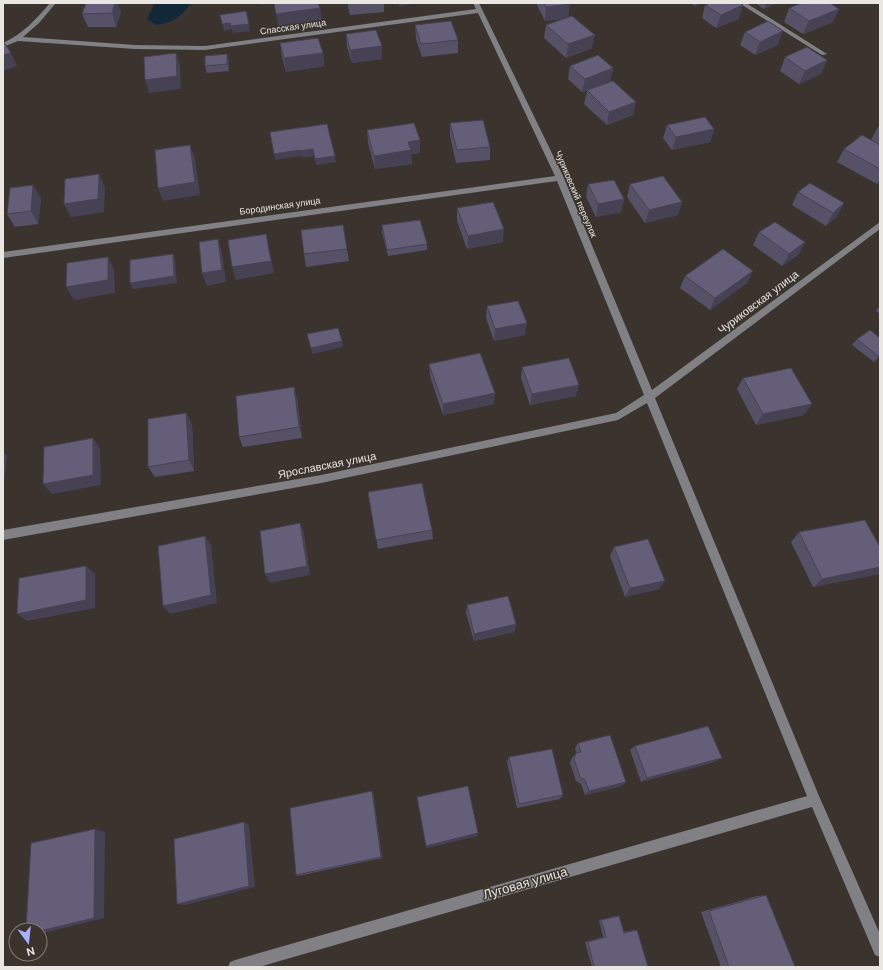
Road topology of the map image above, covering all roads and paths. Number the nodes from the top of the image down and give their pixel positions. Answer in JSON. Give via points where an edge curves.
{"nodes":[{"id":1,"x":53,"y":3,"type":"edge"},
{"id":2,"x":476,"y":3,"type":"edge"},
{"id":3,"x":742,"y":3,"type":"edge"},
{"id":4,"x":479,"y":11,"type":"junction"},
{"id":5,"x":17,"y":39,"type":"junction"},
{"id":6,"x":3,"y":45,"type":"edge"},
{"id":7,"x":824,"y":54,"type":"dead end"},
{"id":8,"x":560,"y":178,"type":"junction"},
{"id":9,"x":880,"y":225,"type":"edge"},
{"id":10,"x":3,"y":255,"type":"edge"},
{"id":11,"x":649,"y":397,"type":"junction"},
{"id":12,"x":3,"y":535,"type":"edge"},
{"id":13,"x":816,"y":800,"type":"junction"},
{"id":14,"x":879,"y":946,"type":"edge"},
{"id":15,"x":235,"y":967,"type":"edge"}],
"edges":[{"from":1,"to":5,"type":"street","via":[[38,22]]},
{"from":2,"to":4,"type":"street","name":"Чуриковский переулок"},
{"from":3,"to":7,"type":"street"},
{"from":4,"to":5,"type":"street","name":"Спасская улица","via":[[205,48],[109,46]]},
{"from":4,"to":8,"type":"street","name":"Чуриковский переулок"},
{"from":5,"to":6,"type":"street"},
{"from":8,"to":10,"type":"street","name":"Бородинская улица"},
{"from":8,"to":11,"type":"street","name":"Чуриковский переулок"},
{"from":9,"to":11,"type":"street","name":"Чуриковская улица"},
{"from":11,"to":12,"type":"street","name":"Ярославская улица","via":[[618,416],[329,478]]},
{"from":11,"to":13,"type":"street","name":"Чуриковский переулок"},
{"from":13,"to":14,"type":"street","name":"Чуриковский переулок"},
{"from":13,"to":15,"type":"street","name":"Луговая улица"}]}
